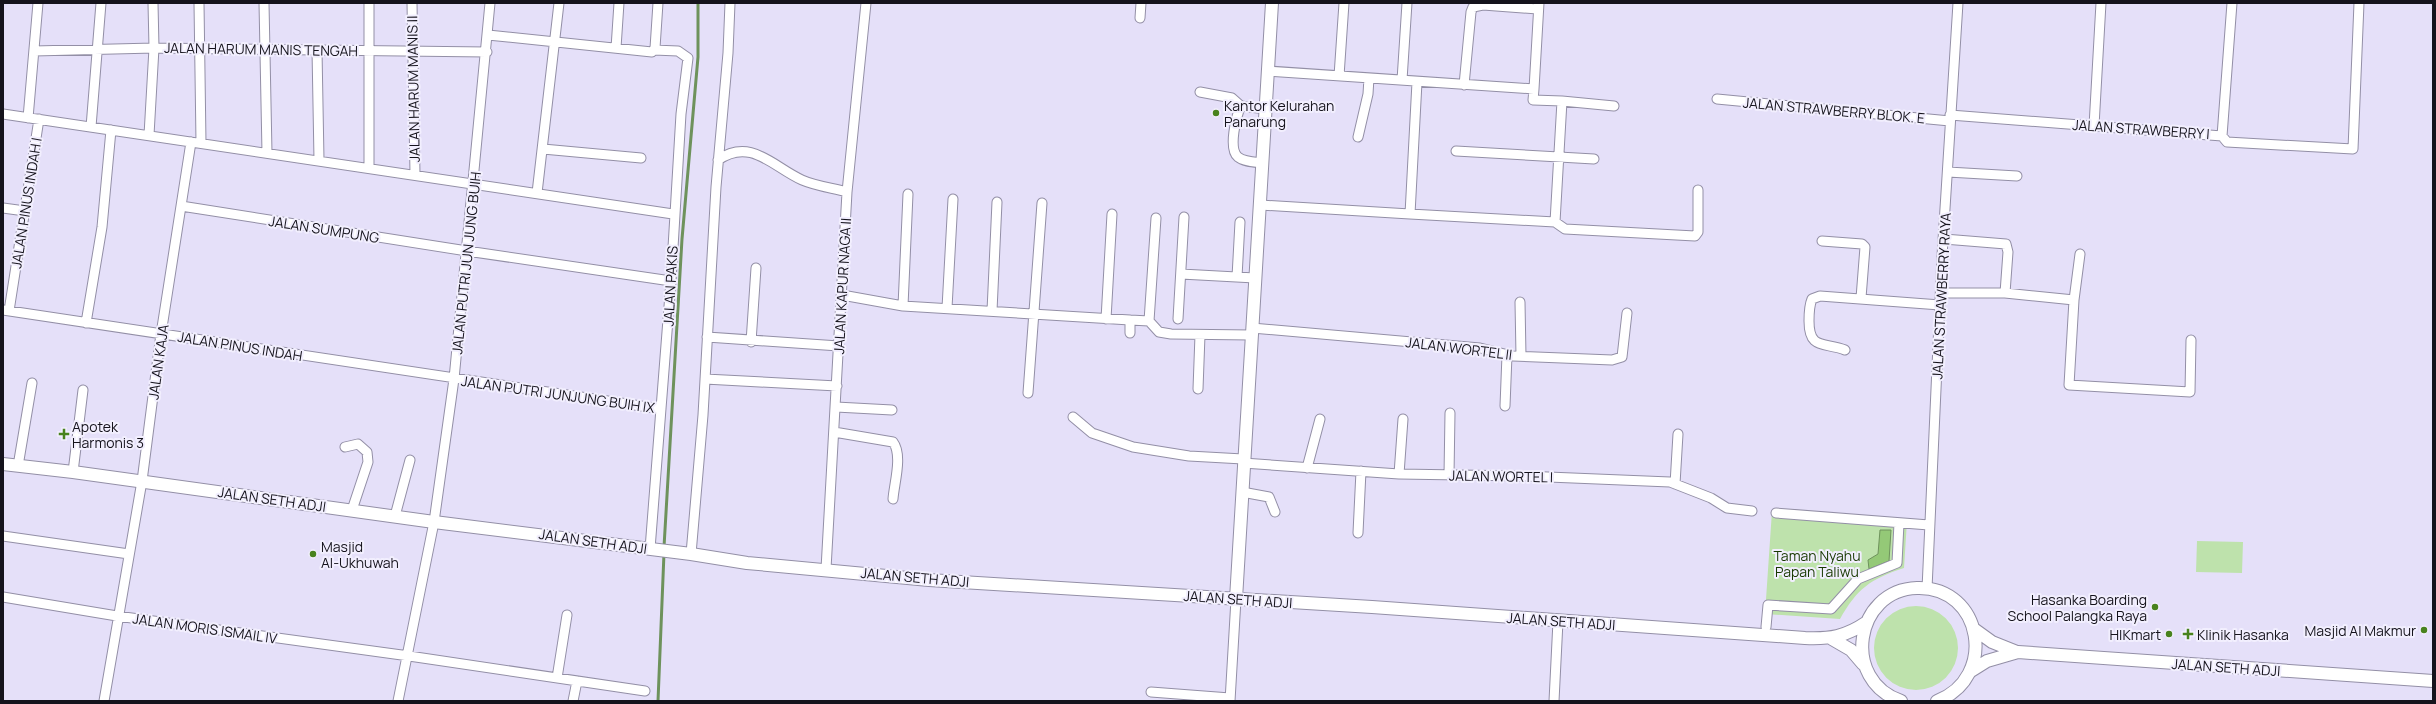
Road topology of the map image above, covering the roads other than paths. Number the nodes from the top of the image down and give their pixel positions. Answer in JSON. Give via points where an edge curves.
{"nodes":[{"id":1,"x":38,"y":3,"type":"edge"},
{"id":2,"x":101,"y":3,"type":"edge"},
{"id":3,"x":153,"y":3,"type":"edge"},
{"id":4,"x":199,"y":3,"type":"edge"},
{"id":5,"x":264,"y":3,"type":"edge"},
{"id":6,"x":369,"y":3,"type":"edge"},
{"id":7,"x":412,"y":3,"type":"edge"},
{"id":8,"x":490,"y":3,"type":"edge"},
{"id":9,"x":559,"y":3,"type":"edge"},
{"id":10,"x":620,"y":3,"type":"edge"},
{"id":11,"x":658,"y":3,"type":"edge"},
{"id":12,"x":730,"y":3,"type":"edge"},
{"id":13,"x":866,"y":3,"type":"edge"},
{"id":14,"x":1141,"y":3,"type":"edge"},
{"id":15,"x":1272,"y":3,"type":"edge"},
{"id":16,"x":1344,"y":3,"type":"edge"},
{"id":17,"x":1407,"y":3,"type":"edge"},
{"id":18,"x":1958,"y":3,"type":"edge"},
{"id":19,"x":2101,"y":3,"type":"edge"},
{"id":20,"x":2232,"y":3,"type":"edge"},
{"id":21,"x":2359,"y":3,"type":"edge"},
{"id":22,"x":1482,"y":4,"type":"edge"},
{"id":23,"x":1539,"y":6,"type":"edge"},
{"id":24,"x":1140,"y":18,"type":"dead end"},
{"id":25,"x":488,"y":35,"type":"junction"},
{"id":26,"x":556,"y":42,"type":"junction"},
{"id":27,"x":154,"y":48,"type":"junction"},
{"id":28,"x":616,"y":48,"type":"junction"},
{"id":29,"x":265,"y":49,"type":"junction"},
{"id":30,"x":96,"y":50,"type":"junction"},
{"id":31,"x":200,"y":50,"type":"junction"},
{"id":32,"x":317,"y":50,"type":"junction"},
{"id":33,"x":368,"y":50,"type":"junction"},
{"id":34,"x":654,"y":50,"type":"junction"},
{"id":35,"x":34,"y":51,"type":"junction"},
{"id":36,"x":412,"y":51,"type":"junction"},
{"id":37,"x":487,"y":52,"type":"junction"},
{"id":38,"x":1268,"y":71,"type":"junction"},
{"id":39,"x":1339,"y":76,"type":"junction"},
{"id":40,"x":1368,"y":78,"type":"junction"},
{"id":41,"x":1402,"y":80,"type":"junction"},
{"id":42,"x":1417,"y":82,"type":"junction"},
{"id":43,"x":1464,"y":85,"type":"junction"},
{"id":44,"x":1534,"y":89,"type":"junction"},
{"id":45,"x":1200,"y":92,"type":"dead end"},
{"id":46,"x":1717,"y":99,"type":"dead end"},
{"id":47,"x":1562,"y":101,"type":"junction"},
{"id":48,"x":1241,"y":106,"type":"junction"},
{"id":49,"x":1614,"y":106,"type":"dead end"},
{"id":50,"x":1266,"y":109,"type":"junction"},
{"id":51,"x":3,"y":114,"type":"edge"},
{"id":52,"x":28,"y":118,"type":"junction"},
{"id":53,"x":1950,"y":118,"type":"junction"},
{"id":54,"x":39,"y":119,"type":"junction"},
{"id":55,"x":2094,"y":126,"type":"junction"},
{"id":56,"x":91,"y":127,"type":"junction"},
{"id":57,"x":111,"y":130,"type":"junction"},
{"id":58,"x":149,"y":136,"type":"junction"},
{"id":59,"x":1358,"y":136,"type":"dead end"},
{"id":60,"x":2222,"y":136,"type":"junction"},
{"id":61,"x":190,"y":142,"type":"junction"},
{"id":62,"x":202,"y":143,"type":"junction"},
{"id":63,"x":543,"y":149,"type":"junction"},
{"id":64,"x":1456,"y":151,"type":"dead end"},
{"id":65,"x":267,"y":153,"type":"junction"},
{"id":66,"x":641,"y":158,"type":"dead end"},
{"id":67,"x":1558,"y":158,"type":"junction"},
{"id":68,"x":1594,"y":159,"type":"dead end"},
{"id":69,"x":319,"y":160,"type":"junction"},
{"id":70,"x":718,"y":160,"type":"junction"},
{"id":71,"x":1263,"y":163,"type":"junction"},
{"id":72,"x":370,"y":168,"type":"junction"},
{"id":73,"x":1948,"y":172,"type":"junction"},
{"id":74,"x":415,"y":174,"type":"junction"},
{"id":75,"x":2017,"y":176,"type":"dead end"},
{"id":76,"x":474,"y":183,"type":"junction"},
{"id":77,"x":1698,"y":190,"type":"dead end"},
{"id":78,"x":847,"y":192,"type":"junction"},
{"id":79,"x":537,"y":193,"type":"junction"},
{"id":80,"x":908,"y":194,"type":"dead end"},
{"id":81,"x":953,"y":199,"type":"dead end"},
{"id":82,"x":997,"y":202,"type":"dead end"},
{"id":83,"x":1042,"y":203,"type":"dead end"},
{"id":84,"x":1260,"y":205,"type":"junction"},
{"id":85,"x":181,"y":206,"type":"junction"},
{"id":86,"x":3,"y":208,"type":"edge"},
{"id":87,"x":24,"y":211,"type":"junction"},
{"id":88,"x":674,"y":214,"type":"junction"},
{"id":89,"x":1112,"y":214,"type":"dead end"},
{"id":90,"x":1410,"y":214,"type":"junction"},
{"id":91,"x":1184,"y":217,"type":"dead end"},
{"id":92,"x":1156,"y":218,"type":"dead end"},
{"id":93,"x":1240,"y":222,"type":"dead end"},
{"id":94,"x":1555,"y":222,"type":"junction"},
{"id":95,"x":1944,"y":239,"type":"junction"},
{"id":96,"x":1822,"y":241,"type":"dead end"},
{"id":97,"x":467,"y":251,"type":"junction"},
{"id":98,"x":2080,"y":254,"type":"dead end"},
{"id":99,"x":756,"y":268,"type":"dead end"},
{"id":100,"x":1181,"y":274,"type":"junction"},
{"id":101,"x":1237,"y":277,"type":"junction"},
{"id":102,"x":1255,"y":278,"type":"junction"},
{"id":103,"x":671,"y":280,"type":"junction"},
{"id":104,"x":1941,"y":293,"type":"junction"},
{"id":105,"x":2005,"y":293,"type":"junction"},
{"id":106,"x":842,"y":296,"type":"junction"},
{"id":107,"x":1861,"y":298,"type":"junction"},
{"id":108,"x":2074,"y":300,"type":"junction"},
{"id":109,"x":1520,"y":302,"type":"dead end"},
{"id":110,"x":1940,"y":305,"type":"junction"},
{"id":111,"x":903,"y":306,"type":"junction"},
{"id":112,"x":947,"y":308,"type":"junction"},
{"id":113,"x":6,"y":311,"type":"edge"},
{"id":114,"x":992,"y":311,"type":"junction"},
{"id":115,"x":1035,"y":313,"type":"junction"},
{"id":116,"x":1627,"y":313,"type":"dead end"},
{"id":117,"x":1106,"y":319,"type":"junction"},
{"id":118,"x":1178,"y":319,"type":"dead end"},
{"id":119,"x":1130,"y":320,"type":"junction"},
{"id":120,"x":1149,"y":321,"type":"junction"},
{"id":121,"x":86,"y":323,"type":"junction"},
{"id":122,"x":1252,"y":331,"type":"junction"},
{"id":123,"x":1130,"y":333,"type":"dead end"},
{"id":124,"x":161,"y":334,"type":"junction"},
{"id":125,"x":1200,"y":335,"type":"junction"},
{"id":126,"x":707,"y":337,"type":"junction"},
{"id":127,"x":2191,"y":340,"type":"dead end"},
{"id":128,"x":751,"y":342,"type":"junction"},
{"id":129,"x":839,"y":346,"type":"junction"},
{"id":130,"x":1845,"y":350,"type":"dead end"},
{"id":131,"x":1506,"y":355,"type":"junction"},
{"id":132,"x":1521,"y":356,"type":"junction"},
{"id":133,"x":454,"y":379,"type":"junction"},
{"id":134,"x":705,"y":379,"type":"junction"},
{"id":135,"x":32,"y":383,"type":"dead end"},
{"id":136,"x":837,"y":386,"type":"junction"},
{"id":137,"x":1198,"y":389,"type":"dead end"},
{"id":138,"x":83,"y":390,"type":"dead end"},
{"id":139,"x":1028,"y":393,"type":"dead end"},
{"id":140,"x":1505,"y":406,"type":"dead end"},
{"id":141,"x":836,"y":407,"type":"junction"},
{"id":142,"x":662,"y":409,"type":"junction"},
{"id":143,"x":892,"y":410,"type":"dead end"},
{"id":144,"x":1450,"y":413,"type":"dead end"},
{"id":145,"x":1073,"y":417,"type":"dead end"},
{"id":146,"x":1320,"y":419,"type":"dead end"},
{"id":147,"x":1403,"y":419,"type":"dead end"},
{"id":148,"x":834,"y":432,"type":"junction"},
{"id":149,"x":1678,"y":434,"type":"dead end"},
{"id":150,"x":344,"y":447,"type":"dead end"},
{"id":151,"x":410,"y":460,"type":"dead end"},
{"id":152,"x":1243,"y":461,"type":"junction"},
{"id":153,"x":3,"y":464,"type":"edge"},
{"id":154,"x":18,"y":466,"type":"junction"},
{"id":155,"x":1307,"y":468,"type":"junction"},
{"id":156,"x":1361,"y":471,"type":"junction"},
{"id":157,"x":73,"y":472,"type":"junction"},
{"id":158,"x":1399,"y":474,"type":"junction"},
{"id":159,"x":1449,"y":475,"type":"junction"},
{"id":160,"x":142,"y":481,"type":"junction"},
{"id":161,"x":1675,"y":484,"type":"junction"},
{"id":162,"x":1242,"y":492,"type":"junction"},
{"id":163,"x":893,"y":499,"type":"dead end"},
{"id":164,"x":352,"y":510,"type":"junction"},
{"id":165,"x":1752,"y":511,"type":"dead end"},
{"id":166,"x":1275,"y":512,"type":"dead end"},
{"id":167,"x":1776,"y":513,"type":"dead end"},
{"id":168,"x":395,"y":516,"type":"junction"},
{"id":169,"x":434,"y":522,"type":"junction"},
{"id":170,"x":1899,"y":523,"type":"junction"},
{"id":171,"x":1929,"y":525,"type":"junction"},
{"id":172,"x":1358,"y":533,"type":"dead end"},
{"id":173,"x":3,"y":536,"type":"edge"},
{"id":174,"x":652,"y":550,"type":"junction"},
{"id":175,"x":129,"y":554,"type":"junction"},
{"id":176,"x":691,"y":554,"type":"junction"},
{"id":177,"x":826,"y":569,"type":"junction"},
{"id":178,"x":1927,"y":589,"type":"junction"},
{"id":179,"x":3,"y":596,"type":"edge"},
{"id":180,"x":1236,"y":600,"type":"junction"},
{"id":181,"x":566,"y":615,"type":"dead end"},
{"id":182,"x":117,"y":616,"type":"junction"},
{"id":183,"x":1558,"y":621,"type":"junction"},
{"id":184,"x":1867,"y":622,"type":"junction"},
{"id":185,"x":1766,"y":627,"type":"dead end"},
{"id":186,"x":1974,"y":629,"type":"junction"},
{"id":187,"x":1832,"y":639,"type":"junction"},
{"id":188,"x":2018,"y":652,"type":"junction"},
{"id":189,"x":409,"y":656,"type":"junction"},
{"id":190,"x":1866,"y":668,"type":"junction"},
{"id":191,"x":1971,"y":671,"type":"junction"},
{"id":192,"x":557,"y":678,"type":"junction"},
{"id":193,"x":577,"y":681,"type":"junction"},
{"id":194,"x":2433,"y":682,"type":"edge"},
{"id":195,"x":645,"y":691,"type":"dead end"},
{"id":196,"x":1151,"y":692,"type":"dead end"},
{"id":197,"x":1230,"y":700,"type":"edge"},
{"id":198,"x":104,"y":701,"type":"edge"},
{"id":199,"x":398,"y":701,"type":"edge"},
{"id":200,"x":573,"y":701,"type":"edge"},
{"id":201,"x":1554,"y":701,"type":"edge"},
{"id":202,"x":1901,"y":701,"type":"edge"},
{"id":203,"x":1937,"y":701,"type":"edge"}],
"edges":[{"from":1,"to":35,"type":"street"},
{"from":2,"to":30,"type":"street"},
{"from":3,"to":27,"type":"street"},
{"from":4,"to":31,"type":"street"},
{"from":5,"to":29,"type":"street"},
{"from":6,"to":33,"type":"street"},
{"from":7,"to":36,"type":"street","name":"JALAN HARUM MANIS II"},
{"from":8,"to":25,"type":"street","name":"JALAN PUTRI JUN JUNG BUIH"},
{"from":9,"to":26,"type":"street"},
{"from":10,"to":28,"type":"street"},
{"from":11,"to":34,"type":"street"},
{"from":12,"to":70,"type":"street"},
{"from":13,"to":78,"type":"street","name":"JALAN KAPUR NAGA II"},
{"from":14,"to":24,"type":"street"},
{"from":15,"to":38,"type":"street"},
{"from":16,"to":39,"type":"street"},
{"from":17,"to":41,"type":"street"},
{"from":18,"to":53,"type":"street","name":"JALAN STRAWBERRY RAYA"},
{"from":19,"to":55,"type":"street"},
{"from":20,"to":60,"type":"street","name":"JALAN STRAWBERRY I"},
{"from":21,"to":60,"type":"street","via":[[2353,149],[2227,142]]},
{"from":22,"to":23,"type":"street"},
{"from":22,"to":43,"type":"street","via":[[1473,7],[1471,12]]},
{"from":23,"to":44,"type":"street"},
{"from":25,"to":26,"type":"street"},
{"from":25,"to":37,"type":"street","name":"JALAN PUTRI JUN JUNG BUIH"},
{"from":26,"to":28,"type":"street"},
{"from":26,"to":63,"type":"street"},
{"from":27,"to":30,"type":"street","name":"JALAN HARUM MANIS TENGAH"},
{"from":27,"to":31,"type":"street","name":"JALAN HARUM MANIS TENGAH"},
{"from":27,"to":58,"type":"street"},
{"from":28,"to":34,"type":"street","via":[[650,52]]},
{"from":29,"to":31,"type":"street","name":"JALAN HARUM MANIS TENGAH"},
{"from":29,"to":32,"type":"street","name":"JALAN HARUM MANIS TENGAH"},
{"from":29,"to":65,"type":"street"},
{"from":30,"to":35,"type":"street","name":"JALAN HARUM MANIS TENGAH"},
{"from":30,"to":56,"type":"street"},
{"from":31,"to":62,"type":"street"},
{"from":32,"to":33,"type":"street","name":"JALAN HARUM MANIS TENGAH"},
{"from":32,"to":69,"type":"street"},
{"from":33,"to":36,"type":"street","name":"JALAN HARUM MANIS TENGAH"},
{"from":33,"to":72,"type":"street"},
{"from":34,"to":88,"type":"street","name":"JALAN PAKIS","via":[[678,51],[688,58],[684,80]]},
{"from":35,"to":52,"type":"street"},
{"from":36,"to":37,"type":"street","name":"JALAN HARUM MANIS TENGAH"},
{"from":36,"to":74,"type":"street","name":"JALAN HARUM MANIS II"},
{"from":37,"to":76,"type":"street","name":"JALAN PUTRI JUN JUNG BUIH"},
{"from":38,"to":39,"type":"street"},
{"from":38,"to":50,"type":"street"},
{"from":39,"to":40,"type":"street"},
{"from":40,"to":41,"type":"street"},
{"from":40,"to":59,"type":"street","via":[[1368,94]]},
{"from":41,"to":42,"type":"street"},
{"from":42,"to":43,"type":"street"},
{"from":42,"to":90,"type":"street"},
{"from":43,"to":44,"type":"street"},
{"from":44,"to":47,"type":"street","via":[[1533,100]]},
{"from":45,"to":48,"type":"street","via":[[1232,98]]},
{"from":46,"to":53,"type":"street","name":"JALAN STRAWBERRY BLOK. E"},
{"from":47,"to":49,"type":"street"},
{"from":47,"to":67,"type":"street"},
{"from":48,"to":50,"type":"street"},
{"from":48,"to":71,"type":"street","via":[[1235,119],[1234,150],[1243,160]]},
{"from":50,"to":71,"type":"street"},
{"from":51,"to":52,"type":"street"},
{"from":52,"to":54,"type":"street"},
{"from":53,"to":55,"type":"street","name":"JALAN STRAWBERRY I"},
{"from":53,"to":73,"type":"street","name":"JALAN STRAWBERRY RAYA"},
{"from":54,"to":56,"type":"street"},
{"from":54,"to":87,"type":"street","name":"JALAN PINUS INDAH I"},
{"from":55,"to":60,"type":"street","name":"JALAN STRAWBERRY I"},
{"from":56,"to":57,"type":"street"},
{"from":57,"to":58,"type":"street"},
{"from":57,"to":121,"type":"street","via":[[103,221]]},
{"from":58,"to":61,"type":"street"},
{"from":61,"to":62,"type":"street"},
{"from":61,"to":85,"type":"street","name":"JALAN KAJA"},
{"from":62,"to":65,"type":"street"},
{"from":63,"to":66,"type":"street"},
{"from":63,"to":79,"type":"street"},
{"from":64,"to":67,"type":"street"},
{"from":65,"to":69,"type":"street"},
{"from":67,"to":68,"type":"street"},
{"from":67,"to":94,"type":"street"},
{"from":69,"to":72,"type":"street"},
{"from":70,"to":78,"type":"street","via":[[729,153],[748,151],[758,154],[802,180]]},
{"from":70,"to":126,"type":"street"},
{"from":71,"to":84,"type":"street"},
{"from":72,"to":74,"type":"street"},
{"from":73,"to":75,"type":"street"},
{"from":73,"to":95,"type":"street","name":"JALAN STRAWBERRY RAYA"},
{"from":74,"to":76,"type":"street"},
{"from":76,"to":79,"type":"street"},
{"from":76,"to":97,"type":"street","name":"JALAN PUTRI JUN JUNG BUIH"},
{"from":77,"to":94,"type":"street","via":[[1696,236],[1565,229]]},
{"from":78,"to":106,"type":"street","name":"JALAN KAPUR NAGA II"},
{"from":79,"to":88,"type":"street"},
{"from":80,"to":111,"type":"street"},
{"from":81,"to":112,"type":"street"},
{"from":82,"to":114,"type":"street"},
{"from":83,"to":115,"type":"street"},
{"from":84,"to":90,"type":"street"},
{"from":84,"to":102,"type":"street"},
{"from":85,"to":97,"type":"street","name":"JALAN SUMPUNG"},
{"from":85,"to":124,"type":"street","name":"JALAN KAJA"},
{"from":86,"to":87,"type":"street"},
{"from":87,"to":113,"type":"street","name":"JALAN PINUS INDAH I"},
{"from":88,"to":103,"type":"street","name":"JALAN PAKIS"},
{"from":89,"to":117,"type":"street"},
{"from":90,"to":94,"type":"street"},
{"from":91,"to":100,"type":"street"},
{"from":92,"to":120,"type":"street"},
{"from":93,"to":101,"type":"street"},
{"from":95,"to":104,"type":"street","name":"JALAN STRAWBERRY RAYA"},
{"from":95,"to":105,"type":"street","via":[[2006,244],[2008,252]]},
{"from":96,"to":107,"type":"street","via":[[1862,244],[1865,247]]},
{"from":97,"to":103,"type":"street","name":"JALAN SUMPUNG"},
{"from":97,"to":133,"type":"street","name":"JALAN PUTRI JUN JUNG BUIH"},
{"from":98,"to":108,"type":"street"},
{"from":99,"to":128,"type":"street"},
{"from":100,"to":101,"type":"street"},
{"from":100,"to":118,"type":"street"},
{"from":101,"to":102,"type":"street"},
{"from":102,"to":122,"type":"street"},
{"from":103,"to":142,"type":"street","name":"JALAN PAKIS"},
{"from":104,"to":105,"type":"street"},
{"from":104,"to":110,"type":"street","name":"JALAN STRAWBERRY RAYA"},
{"from":105,"to":108,"type":"street"},
{"from":106,"to":111,"type":"street"},
{"from":106,"to":129,"type":"street","name":"JALAN KAPUR NAGA II"},
{"from":107,"to":110,"type":"street"},
{"from":107,"to":130,"type":"street","via":[[1820,296],[1812,299],[1810,303],[1809,329],[1813,340]]},
{"from":108,"to":127,"type":"street","via":[[2069,385],[2190,392]]},
{"from":109,"to":132,"type":"street"},
{"from":110,"to":171,"type":"street","name":"JALAN STRAWBERRY RAYA"},
{"from":111,"to":112,"type":"street"},
{"from":112,"to":114,"type":"street"},
{"from":113,"to":121,"type":"street","name":"JALAN PINUS INDAH"},
{"from":114,"to":115,"type":"street"},
{"from":115,"to":117,"type":"street"},
{"from":115,"to":139,"type":"street"},
{"from":116,"to":132,"type":"street","name":"JALAN WORTEL II","via":[[1624,349],[1622,357],[1618,359]]},
{"from":117,"to":119,"type":"street"},
{"from":119,"to":120,"type":"street"},
{"from":119,"to":123,"type":"street"},
{"from":120,"to":125,"type":"street","name":"JALAN WORTEL II","via":[[1159,332]]},
{"from":121,"to":124,"type":"street","name":"JALAN PINUS INDAH"},
{"from":122,"to":125,"type":"street","name":"JALAN WORTEL II"},
{"from":122,"to":131,"type":"street","name":"JALAN WORTEL II","via":[[1480,348]]},
{"from":122,"to":152,"type":"street"},
{"from":124,"to":133,"type":"street","name":"JALAN PINUS INDAH"},
{"from":124,"to":160,"type":"street","name":"JALAN KAJA"},
{"from":125,"to":137,"type":"street"},
{"from":126,"to":128,"type":"street"},
{"from":126,"to":134,"type":"street"},
{"from":128,"to":129,"type":"street"},
{"from":129,"to":136,"type":"street","name":"JALAN KAPUR NAGA II"},
{"from":131,"to":132,"type":"street","name":"JALAN WORTEL II"},
{"from":131,"to":140,"type":"street"},
{"from":133,"to":142,"type":"street","name":"JALAN PUTRI JUNJUNG BUIH IX"},
{"from":133,"to":169,"type":"street","name":"JALAN PUTRI JUN JUNG BUIH"},
{"from":134,"to":136,"type":"street"},
{"from":134,"to":176,"type":"street"},
{"from":135,"to":154,"type":"street"},
{"from":136,"to":141,"type":"street","name":"JALAN KAPUR NAGA II"},
{"from":138,"to":157,"type":"street"},
{"from":141,"to":143,"type":"street"},
{"from":141,"to":148,"type":"street","name":"JALAN KAPUR NAGA II"},
{"from":142,"to":174,"type":"street","name":"JALAN PAKIS"},
{"from":144,"to":159,"type":"street"},
{"from":145,"to":152,"type":"street","name":"JALAN WORTEL I","via":[[1092,433],[1133,447]]},
{"from":146,"to":155,"type":"street"},
{"from":147,"to":158,"type":"street"},
{"from":148,"to":163,"type":"street","via":[[893,442],[896,446],[896,465]]},
{"from":148,"to":177,"type":"street","name":"JALAN KAPUR NAGA II"},
{"from":149,"to":161,"type":"street"},
{"from":150,"to":164,"type":"street","via":[[358,444],[367,452],[368,462]]},
{"from":151,"to":168,"type":"street"},
{"from":152,"to":155,"type":"street","name":"JALAN WORTEL I"},
{"from":152,"to":162,"type":"street"},
{"from":153,"to":154,"type":"street","name":"JALAN SETH ADJI"},
{"from":154,"to":157,"type":"street","name":"JALAN SETH ADJI"},
{"from":155,"to":156,"type":"street","name":"JALAN WORTEL I"},
{"from":156,"to":158,"type":"street","name":"JALAN WORTEL I"},
{"from":156,"to":172,"type":"street"},
{"from":157,"to":160,"type":"street","name":"JALAN SETH ADJI"},
{"from":158,"to":159,"type":"street","name":"JALAN WORTEL I"},
{"from":159,"to":161,"type":"street","name":"JALAN WORTEL I","via":[[1600,478]]},
{"from":160,"to":164,"type":"street","name":"JALAN SETH ADJI"},
{"from":160,"to":175,"type":"street","name":"JALAN KAJA"},
{"from":161,"to":165,"type":"street","name":"JALAN WORTEL I","via":[[1711,498],[1727,508]]},
{"from":162,"to":166,"type":"street","via":[[1269,497]]},
{"from":162,"to":180,"type":"street"},
{"from":164,"to":168,"type":"street","name":"JALAN SETH ADJI"},
{"from":167,"to":170,"type":"street"},
{"from":168,"to":169,"type":"street","name":"JALAN SETH ADJI"},
{"from":169,"to":174,"type":"street","name":"JALAN SETH ADJI"},
{"from":169,"to":189,"type":"street","name":"JALAN PUTRI JUN JUNG BUIH"},
{"from":170,"to":171,"type":"street"},
{"from":170,"to":185,"type":"street","via":[[1896,563],[1858,578],[1831,609],[1768,605]]},
{"from":171,"to":178,"type":"street","name":"JALAN STRAWBERRY RAYA"},
{"from":173,"to":175,"type":"street"},
{"from":174,"to":176,"type":"street","name":"JALAN SETH ADJI"},
{"from":175,"to":182,"type":"street","name":"JALAN KAJA"},
{"from":176,"to":177,"type":"street","name":"JALAN SETH ADJI","via":[[747,563]]},
{"from":177,"to":180,"type":"street","name":"JALAN SETH ADJI","via":[[929,580]]},
{"from":178,"to":184,"type":"street","via":[[1909,589],[1892,595],[1877,606]]},
{"from":178,"to":186,"type":"street","via":[[1942,593],[1956,602],[1967,614]]},
{"from":179,"to":182,"type":"street","name":"JALAN MORIS ISMAIL IV"},
{"from":180,"to":183,"type":"street","name":"JALAN SETH ADJI"},
{"from":180,"to":197,"type":"street"},
{"from":181,"to":192,"type":"street"},
{"from":182,"to":189,"type":"street","name":"JALAN MORIS ISMAIL IV"},
{"from":182,"to":198,"type":"street","name":"JALAN KAJA"},
{"from":183,"to":187,"type":"street","name":"JALAN SETH ADJI"},
{"from":183,"to":201,"type":"street"},
{"from":184,"to":187,"type":"street","via":[[1856,630]]},
{"from":184,"to":190,"type":"street","via":[[1862,640]]},
{"from":186,"to":188,"type":"street","via":[[1992,642]]},
{"from":186,"to":191,"type":"street","via":[[1976,650]]},
{"from":187,"to":190,"type":"street","via":[[1854,653]]},
{"from":188,"to":191,"type":"street","via":[[1998,656]]},
{"from":188,"to":194,"type":"street","name":"JALAN SETH ADJI"},
{"from":189,"to":192,"type":"street","name":"JALAN MORIS ISMAIL IV"},
{"from":189,"to":199,"type":"street","name":"JALAN PUTRI JUN JUNG BUIH"},
{"from":190,"to":202,"type":"street","via":[[1878,687]]},
{"from":191,"to":203,"type":"street","via":[[1954,692]]},
{"from":192,"to":193,"type":"street","name":"JALAN MORIS ISMAIL IV"},
{"from":193,"to":195,"type":"street","name":"JALAN MORIS ISMAIL IV"},
{"from":193,"to":200,"type":"street"},
{"from":196,"to":197,"type":"street"}]}
